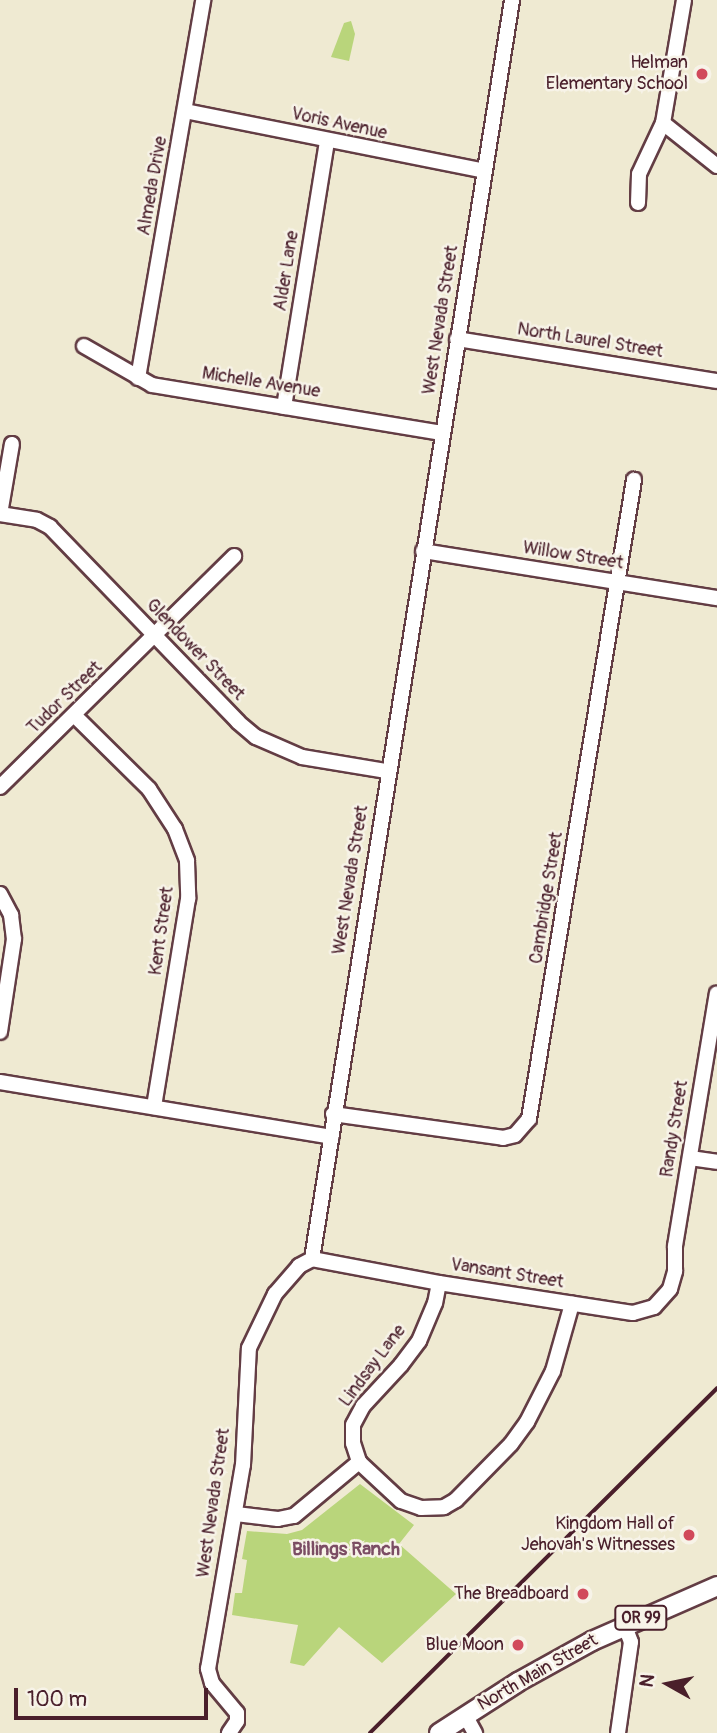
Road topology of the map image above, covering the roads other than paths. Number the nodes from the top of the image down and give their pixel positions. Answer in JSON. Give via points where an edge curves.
{"nodes":[{"id":1,"x":203,"y":0,"type":"edge"},
{"id":2,"x":512,"y":0,"type":"edge"},
{"id":3,"x":684,"y":0,"type":"edge"},
{"id":4,"x":185,"y":111,"type":"junction"},
{"id":5,"x":663,"y":123,"type":"junction"},
{"id":6,"x":327,"y":141,"type":"junction"},
{"id":7,"x":717,"y":166,"type":"edge"},
{"id":8,"x":485,"y":171,"type":"junction"},
{"id":9,"x":638,"y":203,"type":"dead end"},
{"id":10,"x":457,"y":339,"type":"junction"},
{"id":11,"x":84,"y":346,"type":"dead end"},
{"id":12,"x":138,"y":378,"type":"junction"},
{"id":13,"x":717,"y":381,"type":"edge"},
{"id":14,"x":284,"y":407,"type":"junction"},
{"id":15,"x":441,"y":433,"type":"junction"},
{"id":16,"x":12,"y":444,"type":"dead end"},
{"id":17,"x":634,"y":480,"type":"dead end"},
{"id":18,"x":0,"y":514,"type":"edge"},
{"id":19,"x":423,"y":551,"type":"junction"},
{"id":20,"x":234,"y":556,"type":"dead end"},
{"id":21,"x":618,"y":582,"type":"junction"},
{"id":22,"x":717,"y":598,"type":"edge"},
{"id":23,"x":155,"y":635,"type":"junction"},
{"id":24,"x":75,"y":716,"type":"junction"},
{"id":25,"x":387,"y":771,"type":"junction"},
{"id":26,"x":0,"y":787,"type":"edge"},
{"id":27,"x":0,"y":894,"type":"edge"},
{"id":28,"x":717,"y":993,"type":"edge"},
{"id":29,"x":0,"y":1032,"type":"edge"},
{"id":30,"x":0,"y":1082,"type":"edge"},
{"id":31,"x":154,"y":1107,"type":"junction"},
{"id":32,"x":333,"y":1114,"type":"junction"},
{"id":33,"x":331,"y":1137,"type":"junction"},
{"id":34,"x":690,"y":1158,"type":"junction"},
{"id":35,"x":717,"y":1162,"type":"edge"},
{"id":36,"x":312,"y":1259,"type":"junction"},
{"id":37,"x":675,"y":1271,"type":"joint"},
{"id":38,"x":439,"y":1283,"type":"junction"},
{"id":39,"x":572,"y":1304,"type":"junction"},
{"id":40,"x":359,"y":1462,"type":"junction"},
{"id":41,"x":236,"y":1514,"type":"junction"},
{"id":42,"x":717,"y":1586,"type":"edge"},
{"id":43,"x":625,"y":1626,"type":"junction"},
{"id":44,"x":466,"y":1716,"type":"junction"},
{"id":45,"x":229,"y":1733,"type":"edge"},
{"id":46,"x":439,"y":1733,"type":"edge"},
{"id":47,"x":475,"y":1733,"type":"edge"},
{"id":48,"x":618,"y":1733,"type":"edge"}],
"edges":[{"from":1,"to":4,"type":"street","name":"Almeda Drive"},
{"from":2,"to":8,"type":"street","name":"West Nevada Street"},
{"from":3,"to":5,"type":"street"},
{"from":4,"to":6,"type":"street","name":"Voris Avenue"},
{"from":4,"to":12,"type":"street","name":"Almeda Drive"},
{"from":5,"to":7,"type":"street"},
{"from":5,"to":9,"type":"street","via":[[639,174]]},
{"from":6,"to":8,"type":"street","name":"Voris Avenue"},
{"from":6,"to":14,"type":"street","name":"Alder Lane"},
{"from":8,"to":10,"type":"street","name":"West Nevada Street"},
{"from":10,"to":13,"type":"street","name":"North Laurel Street"},
{"from":10,"to":15,"type":"street","name":"West Nevada Street"},
{"from":11,"to":12,"type":"street","name":"Michelle Avenue"},
{"from":12,"to":14,"type":"street","name":"Michelle Avenue","via":[[152,385]]},
{"from":14,"to":15,"type":"street","name":"Michelle Avenue"},
{"from":15,"to":19,"type":"street","name":"West Nevada Street"},
{"from":16,"to":18,"type":"street"},
{"from":17,"to":21,"type":"street","name":"Cambridge Street"},
{"from":18,"to":23,"type":"street","name":"Glendower Street","via":[[37,520],[50,527]]},
{"from":19,"to":21,"type":"street","name":"Willow Street"},
{"from":19,"to":25,"type":"street","name":"West Nevada Street"},
{"from":20,"to":23,"type":"street","name":"Tudor Street"},
{"from":21,"to":22,"type":"street","name":"Willow Street"},
{"from":21,"to":32,"type":"street","name":"Cambridge Street","via":[[529,1119],[515,1135],[503,1138]]},
{"from":23,"to":24,"type":"street","name":"Tudor Street"},
{"from":23,"to":25,"type":"street","name":"Glendower Street","via":[[256,737],[302,757]]},
{"from":24,"to":26,"type":"street","name":"Tudor Street"},
{"from":24,"to":31,"type":"street","name":"Kent Street","via":[[149,789],[175,829],[187,861],[188,899]]},
{"from":25,"to":32,"type":"street","name":"West Nevada Street"},
{"from":27,"to":29,"type":"street","via":[[11,915],[15,939]]},
{"from":28,"to":34,"type":"street","name":"Randy Street"},
{"from":30,"to":31,"type":"street"},
{"from":31,"to":33,"type":"street"},
{"from":32,"to":33,"type":"street","name":"West Nevada Street"},
{"from":33,"to":36,"type":"street","name":"West Nevada Street"},
{"from":34,"to":35,"type":"street"},
{"from":34,"to":37,"type":"street","name":"Randy Street"},
{"from":36,"to":38,"type":"street","name":"Vansant Street"},
{"from":36,"to":41,"type":"street","name":"West Nevada Street","via":[[299,1266],[275,1294],[249,1348]]},
{"from":37,"to":39,"type":"street","name":"Vansant Street","via":[[666,1295],[644,1312]]},
{"from":38,"to":39,"type":"street","name":"Vansant Street"},
{"from":38,"to":40,"type":"street","name":"Lindsay Lane","via":[[426,1326],[411,1354],[356,1416],[353,1443]]},
{"from":39,"to":40,"type":"street","via":[[554,1371],[527,1422],[493,1465],[456,1500],[433,1508],[411,1506]]},
{"from":40,"to":41,"type":"street","via":[[294,1516],[278,1519]]},
{"from":41,"to":45,"type":"street","name":"West Nevada Street","via":[[208,1669],[212,1683],[237,1713]]},
{"from":42,"to":43,"type":"main road","name":"North Main Street","number":"OR 99"},
{"from":43,"to":44,"type":"main road","name":"North Main Street","number":"OR 99","via":[[533,1674]]},
{"from":43,"to":48,"type":"street","via":[[631,1642]]},
{"from":44,"to":46,"type":"main road","name":"North Main Street","number":"OR 99"},
{"from":44,"to":47,"type":"street"}]}
